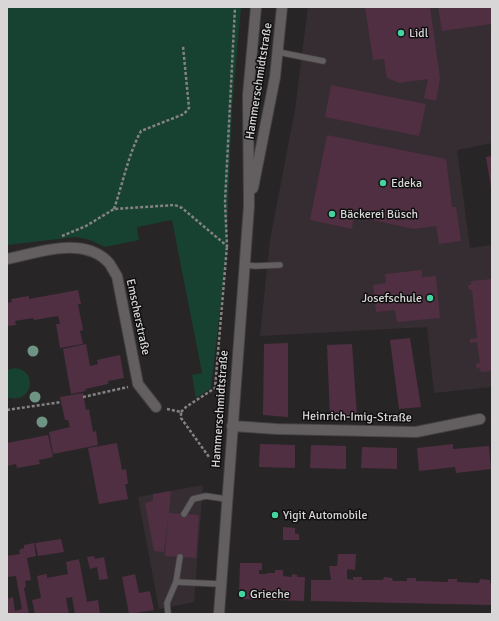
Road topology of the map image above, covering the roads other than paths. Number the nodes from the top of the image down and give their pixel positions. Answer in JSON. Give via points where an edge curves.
{"nodes":[{"id":1,"x":256,"y":7,"type":"edge"},
{"id":2,"x":282,"y":7,"type":"edge"},
{"id":3,"x":278,"y":52,"type":"junction"},
{"id":4,"x":323,"y":61,"type":"dead end"},
{"id":5,"x":249,"y":206,"type":"junction"},
{"id":6,"x":7,"y":259,"type":"edge"},
{"id":7,"x":280,"y":264,"type":"dead end"},
{"id":8,"x":245,"y":265,"type":"junction"},
{"id":9,"x":156,"y":407,"type":"road end"},
{"id":10,"x":480,"y":419,"type":"dead end"},
{"id":11,"x":232,"y":426,"type":"junction"},
{"id":12,"x":226,"y":499,"type":"junction"},
{"id":13,"x":184,"y":514,"type":"dead end"},
{"id":14,"x":180,"y":557,"type":"dead end"},
{"id":15,"x":176,"y":582,"type":"junction"},
{"id":16,"x":220,"y":584,"type":"junction"},
{"id":17,"x":168,"y":614,"type":"edge"},
{"id":18,"x":219,"y":614,"type":"edge"}],
"edges":[{"from":1,"to":5,"type":"main road","name":"Hammerschmidtstraße","via":[[248,95]]},
{"from":2,"to":3,"type":"main road","name":"Hammerschmidtstraße"},
{"from":3,"to":4,"type":"lane"},
{"from":3,"to":5,"type":"main road","name":"Hammerschmidtstraße"},
{"from":5,"to":8,"type":"main road","name":"Hammerschmidtstraße"},
{"from":6,"to":9,"type":"main road","name":"Emscherstraße","via":[[63,248],[76,248],[89,250],[109,263],[117,276],[138,384]]},
{"from":7,"to":8,"type":"lane"},
{"from":8,"to":11,"type":"main road","name":"Hammerschmidtstraße"},
{"from":10,"to":11,"type":"main road","name":"Heinrich-Imig-Straße","via":[[416,432]]},
{"from":11,"to":12,"type":"main road","name":"Hammerschmidtstraße"},
{"from":12,"to":13,"type":"lane","via":[[206,496],[192,499]]},
{"from":12,"to":16,"type":"main road","name":"Hammerschmidtstraße"},
{"from":14,"to":15,"type":"lane"},
{"from":15,"to":16,"type":"lane"},
{"from":15,"to":17,"type":"lane","via":[[167,603]]},
{"from":16,"to":18,"type":"main road","name":"Hammerschmidtstraße"}]}
